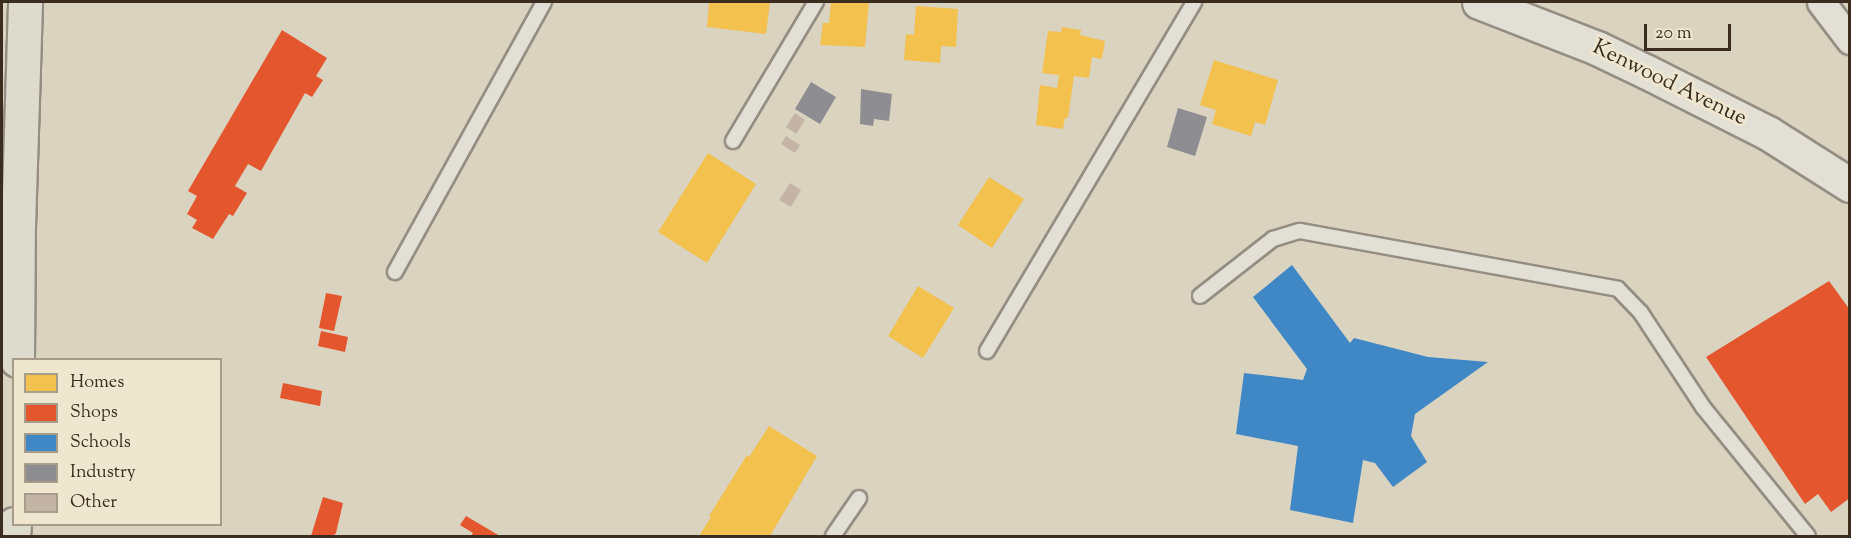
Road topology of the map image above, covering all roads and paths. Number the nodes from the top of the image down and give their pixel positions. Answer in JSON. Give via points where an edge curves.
{"nodes":[{"id":1,"x":25,"y":2,"type":"edge"},
{"id":2,"x":544,"y":2,"type":"edge"},
{"id":3,"x":816,"y":2,"type":"edge"},
{"id":4,"x":1194,"y":2,"type":"edge"},
{"id":5,"x":1479,"y":2,"type":"edge"},
{"id":6,"x":1821,"y":2,"type":"edge"},
{"id":7,"x":1850,"y":40,"type":"edge"},
{"id":8,"x":734,"y":141,"type":"dead end"},
{"id":9,"x":1850,"y":185,"type":"edge"},
{"id":10,"x":395,"y":272,"type":"dead end"},
{"id":11,"x":1200,"y":296,"type":"dead end"},
{"id":12,"x":987,"y":351,"type":"dead end"},
{"id":13,"x":17,"y":358,"type":"edge"},
{"id":14,"x":859,"y":498,"type":"dead end"},
{"id":15,"x":833,"y":537,"type":"edge"},
{"id":16,"x":1808,"y":537,"type":"edge"}],
"edges":[{"from":1,"to":13,"type":"highway"},
{"from":2,"to":10,"type":"lane"},
{"from":3,"to":8,"type":"lane"},
{"from":4,"to":12,"type":"lane"},
{"from":5,"to":9,"type":"main road","name":"Kenwood Avenue","via":[[1647,72],[1768,133]]},
{"from":6,"to":7,"type":"street"},
{"from":11,"to":16,"type":"lane","via":[[1273,239],[1300,231],[1618,289],[1641,313],[1703,407]]},
{"from":14,"to":15,"type":"lane"}]}
